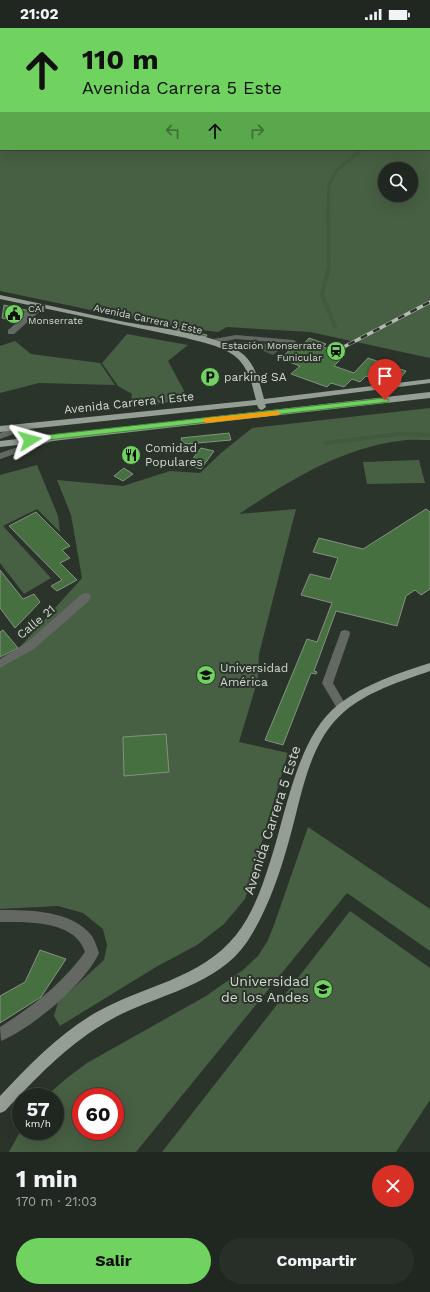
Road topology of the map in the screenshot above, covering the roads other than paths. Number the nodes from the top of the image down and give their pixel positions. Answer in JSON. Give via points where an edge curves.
{"nodes":[{"id":1,"x":0,"y":297,"type":"edge"},
{"id":2,"x":42,"y":306,"type":"junction"},
{"id":3,"x":11,"y":332,"type":"dead end"},
{"id":4,"x":211,"y":342,"type":"junction"},
{"id":5,"x":293,"y":342,"type":"dead end"},
{"id":6,"x":430,"y":381,"type":"edge"},
{"id":7,"x":430,"y":395,"type":"edge"},
{"id":8,"x":260,"y":402,"type":"junction"},
{"id":9,"x":264,"y":415,"type":"junction"},
{"id":10,"x":28,"y":425,"type":"junction"},
{"id":11,"x":0,"y":429,"type":"edge"},
{"id":12,"x":0,"y":436,"type":"edge"},
{"id":13,"x":60,"y":436,"type":"junction"},
{"id":14,"x":0,"y":444,"type":"edge"},
{"id":15,"x":0,"y":456,"type":"edge"},
{"id":16,"x":86,"y":597,"type":"dead end"},
{"id":17,"x":345,"y":634,"type":"dead end"},
{"id":18,"x":0,"y":664,"type":"edge"},
{"id":19,"x":430,"y":667,"type":"edge"},
{"id":20,"x":342,"y":707,"type":"junction"},
{"id":21,"x":0,"y":916,"type":"edge"},
{"id":22,"x":1,"y":1034,"type":"dead end"},
{"id":23,"x":0,"y":1106,"type":"edge"}],
"edges":[{"from":1,"to":2,"type":"main road","name":"Avenida Carrera 3 Este"},
{"from":2,"to":3,"type":"street"},
{"from":2,"to":4,"type":"main road","name":"Avenida Carrera 3 Este"},
{"from":4,"to":5,"type":"street","via":[[236,337]]},
{"from":4,"to":8,"type":"main road","name":"Avenida Carrera 3 Este","via":[[242,358],[248,365]]},
{"from":6,"to":8,"type":"main road"},
{"from":7,"to":9,"type":"main road"},
{"from":8,"to":9,"type":"main road","name":"Avenida Carrera 3 Este"},
{"from":8,"to":10,"type":"main road","name":"Avenida Carrera 1 Este"},
{"from":9,"to":13,"type":"main road"},
{"from":10,"to":11,"type":"main road","name":"Avenida Carrera 1 Este"},
{"from":10,"to":12,"type":"street"},
{"from":13,"to":14,"type":"main road"},
{"from":13,"to":15,"type":"street"},
{"from":16,"to":18,"type":"street","name":"Calle 21","via":[[30,646]]},
{"from":17,"to":20,"type":"street","via":[[327,683]]},
{"from":19,"to":20,"type":"main road","name":"Avenida Carrera 5 Este","via":[[395,680]]},
{"from":20,"to":23,"type":"main road","name":"Avenida Carrera 5 Este","via":[[320,730],[309,752],[268,890],[240,940],[206,970],[120,1008],[86,1028],[49,1058]]},
{"from":21,"to":22,"type":"street","via":[[39,918],[73,927],[88,940],[92,953],[62,992],[51,1002]]}]}
